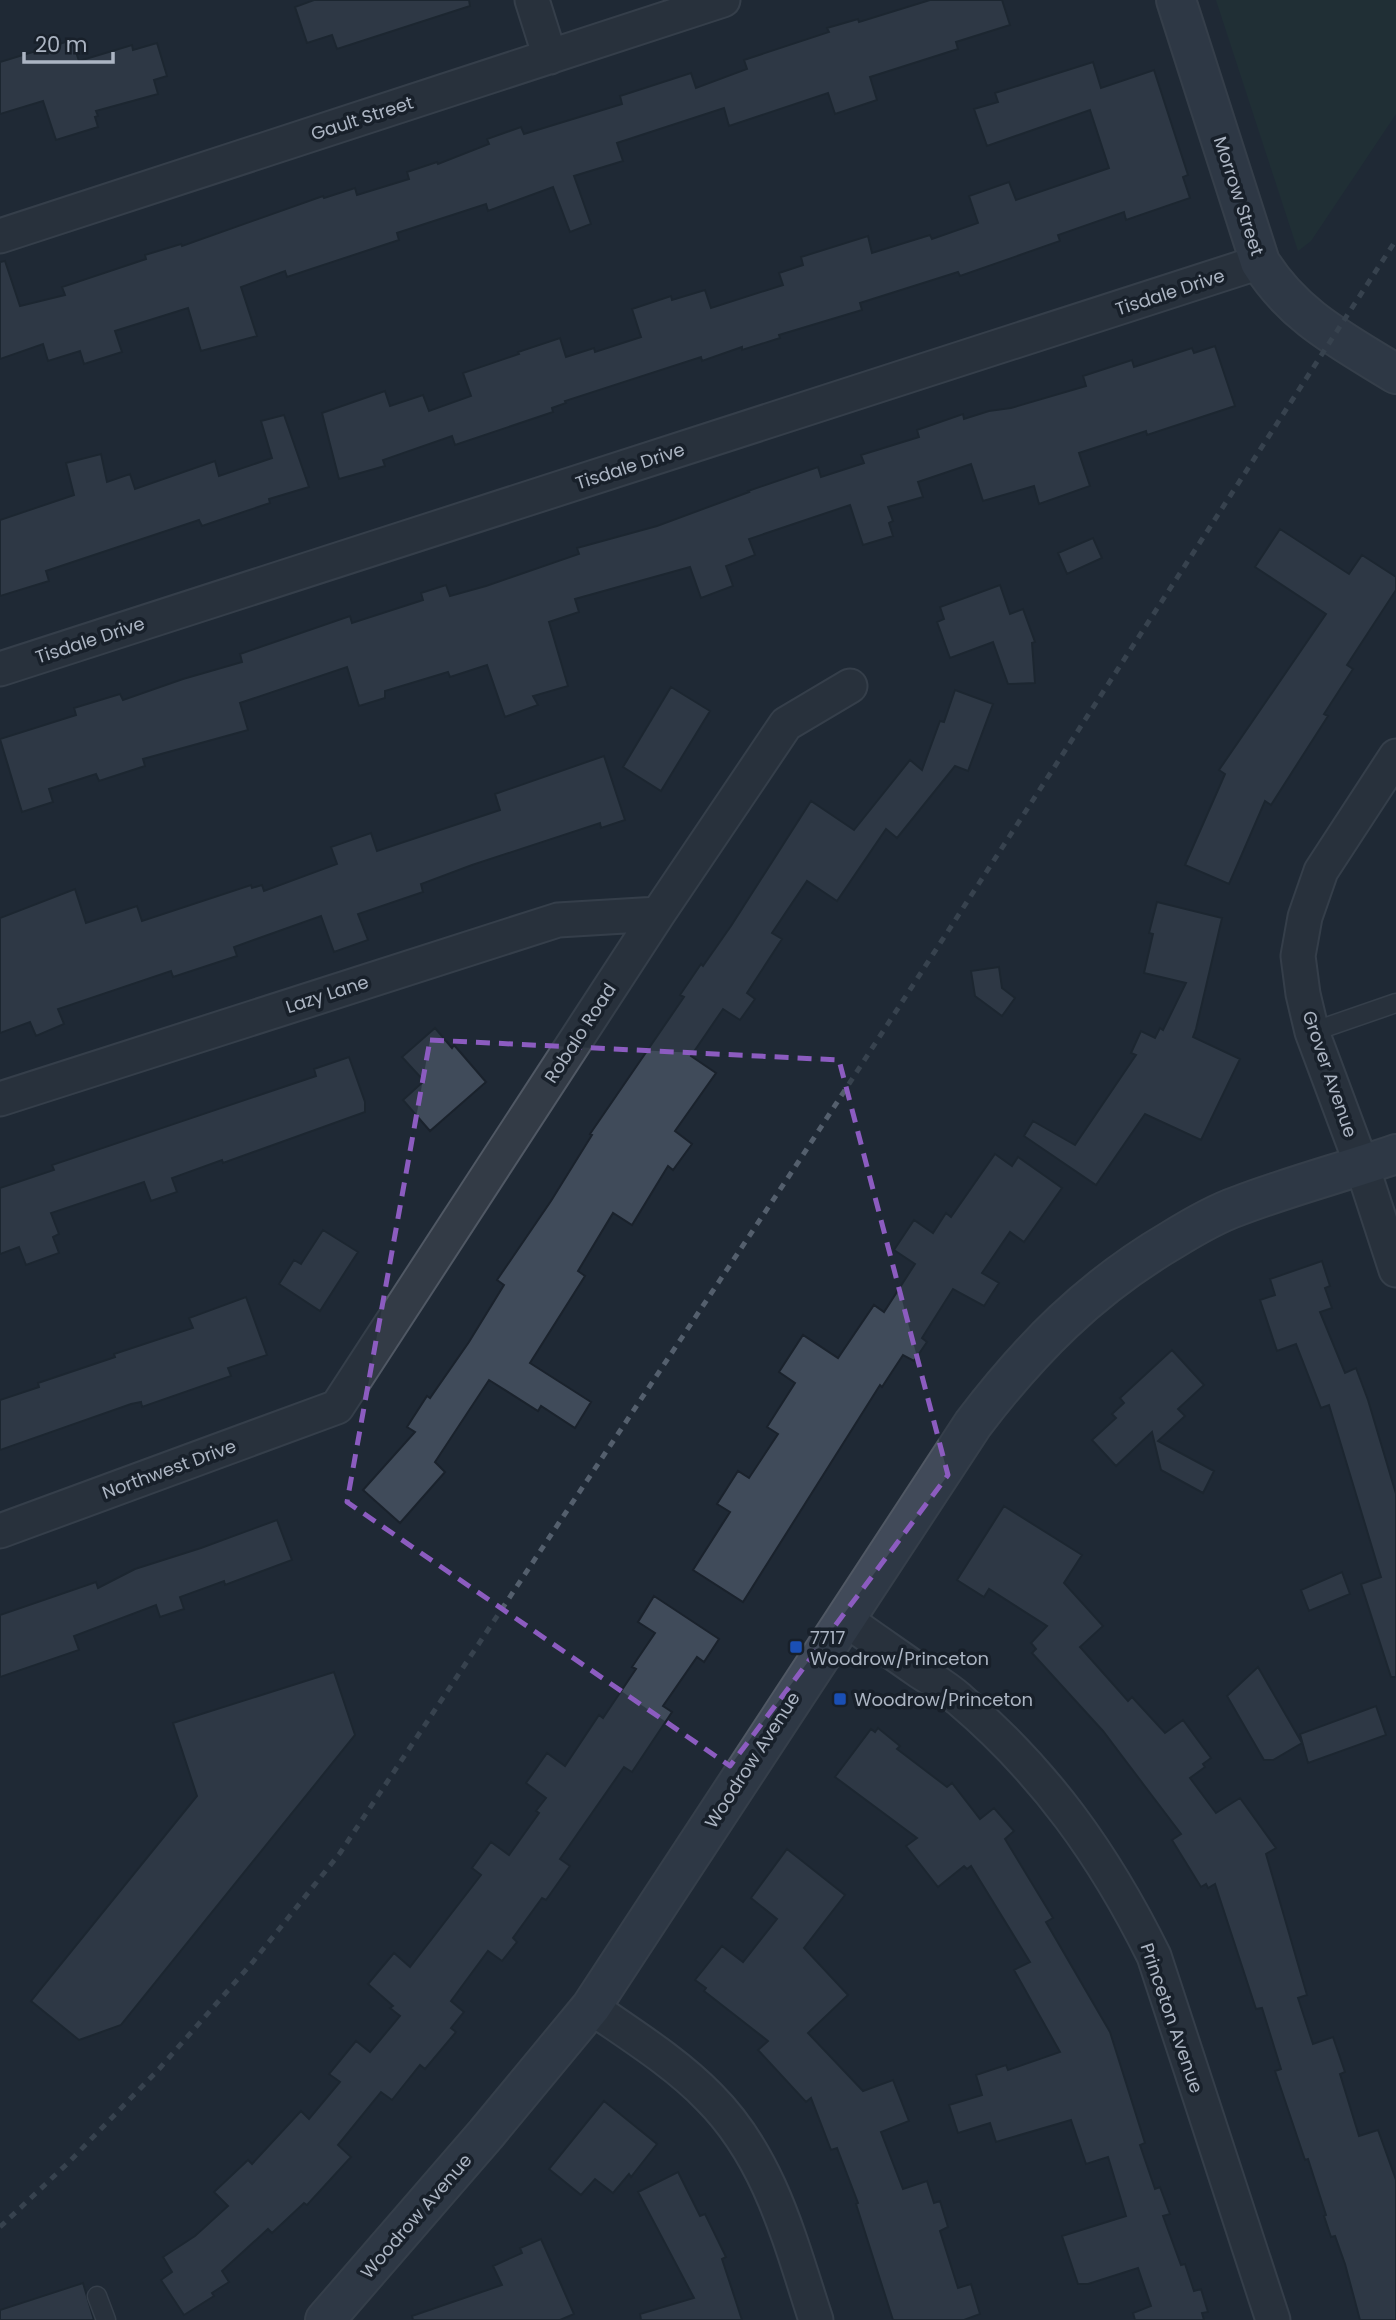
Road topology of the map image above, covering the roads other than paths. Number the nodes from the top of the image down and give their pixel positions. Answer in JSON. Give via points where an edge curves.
{"nodes":[{"id":1,"x":532,"y":0,"type":"edge"},
{"id":2,"x":723,"y":0,"type":"edge"},
{"id":3,"x":1176,"y":0,"type":"edge"},
{"id":4,"x":551,"y":57,"type":"junction"},
{"id":5,"x":0,"y":236,"type":"edge"},
{"id":6,"x":1260,"y":262,"type":"junction"},
{"id":7,"x":1396,"y":374,"type":"edge"},
{"id":8,"x":0,"y":669,"type":"edge"},
{"id":9,"x":850,"y":686,"type":"dead end"},
{"id":10,"x":1396,"y":756,"type":"edge"},
{"id":11,"x":658,"y":914,"type":"junction"},
{"id":12,"x":1396,"y":1003,"type":"edge"},
{"id":13,"x":1312,"y":1032,"type":"junction"},
{"id":14,"x":0,"y":1099,"type":"edge"},
{"id":15,"x":1379,"y":1160,"type":"edge"},
{"id":16,"x":1396,"y":1270,"type":"edge"},
{"id":17,"x":337,"y":1407,"type":"joint"},
{"id":18,"x":0,"y":1531,"type":"edge"},
{"id":19,"x":845,"y":1619,"type":"junction"},
{"id":20,"x":590,"y":2007,"type":"junction"},
{"id":21,"x":97,"y":2297,"type":"dead end"},
{"id":22,"x":340,"y":2313,"type":"edge"},
{"id":23,"x":106,"y":2320,"type":"edge"},
{"id":24,"x":816,"y":2320,"type":"edge"},
{"id":25,"x":1273,"y":2320,"type":"edge"}],
"edges":[{"from":1,"to":4,"type":"street"},
{"from":2,"to":4,"type":"street","name":"Gault Street"},
{"from":3,"to":6,"type":"street","name":"Morrow Street"},
{"from":4,"to":5,"type":"street","name":"Gault Street"},
{"from":6,"to":7,"type":"street","name":"Morrow Street","via":[[1284,296],[1308,318]]},
{"from":6,"to":8,"type":"street","name":"Tisdale Drive"},
{"from":9,"to":11,"type":"street","name":"Robalo Road","via":[[786,724]]},
{"from":10,"to":13,"type":"street","name":"Grover Avenue","via":[[1321,871],[1305,917],[1298,956]]},
{"from":11,"to":14,"type":"street","name":"Lazy Lane","via":[[558,920]]},
{"from":11,"to":17,"type":"street","name":"Robalo Road"},
{"from":12,"to":13,"type":"lane"},
{"from":13,"to":15,"type":"street","name":"Grover Avenue"},
{"from":15,"to":16,"type":"street","name":"Grover Avenue"},
{"from":15,"to":19,"type":"street","name":"Woodrow Avenue","via":[[1237,1206],[1191,1228],[1126,1269],[1067,1317],[1006,1381],[974,1424]]},
{"from":17,"to":18,"type":"street","name":"Northwest Drive"},
{"from":19,"to":20,"type":"street","name":"Woodrow Avenue"},
{"from":19,"to":25,"type":"street","name":"Princeton Avenue","via":[[957,1697],[999,1735],[1068,1813],[1103,1863],[1154,1956]]},
{"from":20,"to":22,"type":"street","name":"Woodrow Avenue"},
{"from":20,"to":24,"type":"street","via":[[674,2066],[739,2132],[765,2175]]},
{"from":21,"to":23,"type":"lane"}]}
